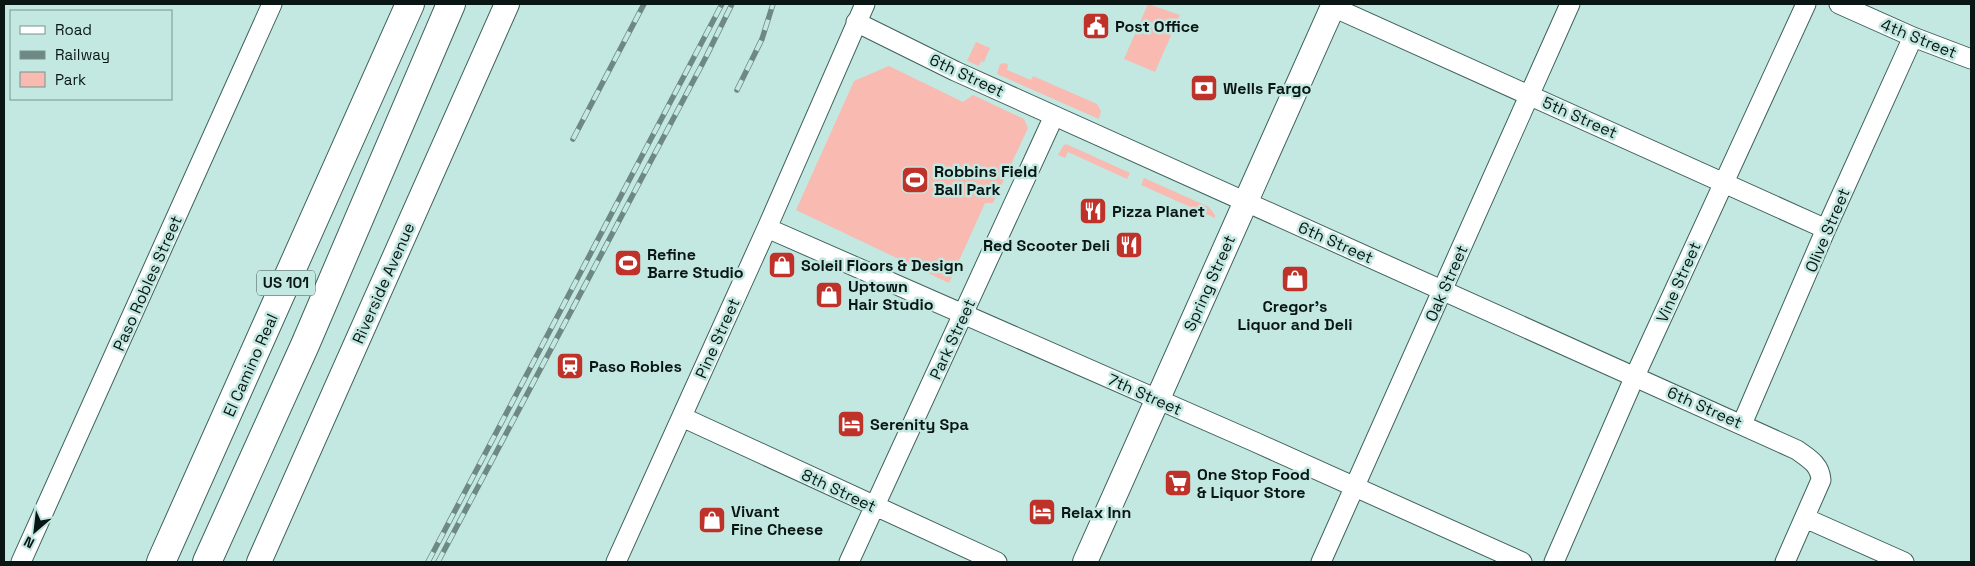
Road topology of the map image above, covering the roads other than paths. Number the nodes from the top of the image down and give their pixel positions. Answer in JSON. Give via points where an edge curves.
{"nodes":[{"id":1,"x":272,"y":4,"type":"edge"},
{"id":2,"x":410,"y":4,"type":"edge"},
{"id":3,"x":451,"y":4,"type":"edge"},
{"id":4,"x":507,"y":4,"type":"edge"},
{"id":5,"x":865,"y":4,"type":"edge"},
{"id":6,"x":1570,"y":4,"type":"edge"},
{"id":7,"x":1806,"y":4,"type":"edge"},
{"id":8,"x":1839,"y":4,"type":"edge"},
{"id":9,"x":1334,"y":5,"type":"edge"},
{"id":10,"x":856,"y":22,"type":"junction"},
{"id":11,"x":1913,"y":37,"type":"junction"},
{"id":12,"x":1971,"y":59,"type":"edge"},
{"id":13,"x":1529,"y":95,"type":"junction"},
{"id":14,"x":1054,"y":116,"type":"junction"},
{"id":15,"x":1724,"y":182,"type":"junction"},
{"id":16,"x":1246,"y":201,"type":"junction"},
{"id":17,"x":767,"y":228,"type":"junction"},
{"id":18,"x":1826,"y":229,"type":"junction"},
{"id":19,"x":1442,"y":290,"type":"junction"},
{"id":20,"x":964,"y":315,"type":"junction"},
{"id":21,"x":1636,"y":376,"type":"junction"},
{"id":22,"x":1158,"y":399,"type":"junction"},
{"id":23,"x":682,"y":417,"type":"junction"},
{"id":24,"x":1742,"y":424,"type":"junction"},
{"id":25,"x":1355,"y":487,"type":"junction"},
{"id":26,"x":875,"y":506,"type":"junction"},
{"id":27,"x":1805,"y":518,"type":"junction"},
{"id":28,"x":21,"y":562,"type":"edge"},
{"id":29,"x":161,"y":562,"type":"edge"},
{"id":30,"x":207,"y":562,"type":"edge"},
{"id":31,"x":259,"y":562,"type":"edge"},
{"id":32,"x":616,"y":562,"type":"edge"},
{"id":33,"x":849,"y":562,"type":"edge"},
{"id":34,"x":997,"y":562,"type":"edge"},
{"id":35,"x":1085,"y":562,"type":"edge"},
{"id":36,"x":1321,"y":562,"type":"edge"},
{"id":37,"x":1522,"y":562,"type":"edge"},
{"id":38,"x":1554,"y":562,"type":"edge"},
{"id":39,"x":1785,"y":562,"type":"edge"},
{"id":40,"x":1904,"y":562,"type":"edge"}],
"edges":[{"from":1,"to":28,"type":"street","name":"Paso Robles Street"},
{"from":2,"to":29,"type":"highway","name":"El Camino Real","number":"US 101"},
{"from":3,"to":30,"type":"highway","number":"US 101","via":[[305,345]]},
{"from":4,"to":31,"type":"main road","name":"Riverside Avenue"},
{"from":5,"to":10,"type":"street","name":"Pine Street"},
{"from":6,"to":13,"type":"street","name":"Oak Street"},
{"from":7,"to":15,"type":"street","name":"Vine Street"},
{"from":8,"to":11,"type":"street","name":"4th Street"},
{"from":9,"to":13,"type":"street","name":"5th Street"},
{"from":9,"to":16,"type":"main road","name":"Spring Street"},
{"from":10,"to":14,"type":"street","name":"6th Street"},
{"from":10,"to":17,"type":"street","name":"Pine Street"},
{"from":11,"to":12,"type":"street","name":"4th Street"},
{"from":11,"to":18,"type":"street","name":"Olive Street"},
{"from":13,"to":15,"type":"street","name":"5th Street"},
{"from":13,"to":19,"type":"street","name":"Oak Street"},
{"from":14,"to":16,"type":"street","name":"6th Street"},
{"from":14,"to":20,"type":"street","name":"Park Street"},
{"from":15,"to":18,"type":"street","name":"5th Street"},
{"from":15,"to":21,"type":"street","name":"Vine Street"},
{"from":16,"to":19,"type":"street","name":"6th Street"},
{"from":16,"to":22,"type":"main road","name":"Spring Street"},
{"from":17,"to":20,"type":"street","name":"7th Street"},
{"from":17,"to":23,"type":"street","name":"Pine Street"},
{"from":18,"to":24,"type":"street","name":"Olive Street"},
{"from":19,"to":21,"type":"street","name":"6th Street"},
{"from":19,"to":25,"type":"street","name":"Oak Street"},
{"from":20,"to":22,"type":"street","name":"7th Street"},
{"from":20,"to":26,"type":"street","name":"Park Street"},
{"from":21,"to":24,"type":"street","name":"6th Street"},
{"from":21,"to":38,"type":"street","name":"Vine Street"},
{"from":22,"to":25,"type":"street","name":"7th Street"},
{"from":22,"to":35,"type":"main road","name":"Spring Street"},
{"from":23,"to":26,"type":"street","name":"8th Street"},
{"from":23,"to":32,"type":"street","name":"Pine Street"},
{"from":24,"to":27,"type":"street","name":"6th Street","via":[[1797,450],[1814,462],[1821,480]]},
{"from":25,"to":36,"type":"street","name":"Oak Street"},
{"from":25,"to":37,"type":"street","name":"7th Street"},
{"from":26,"to":33,"type":"street","name":"Park Street"},
{"from":26,"to":34,"type":"street","name":"8th Street"},
{"from":27,"to":39,"type":"street"},
{"from":27,"to":40,"type":"street"}]}
